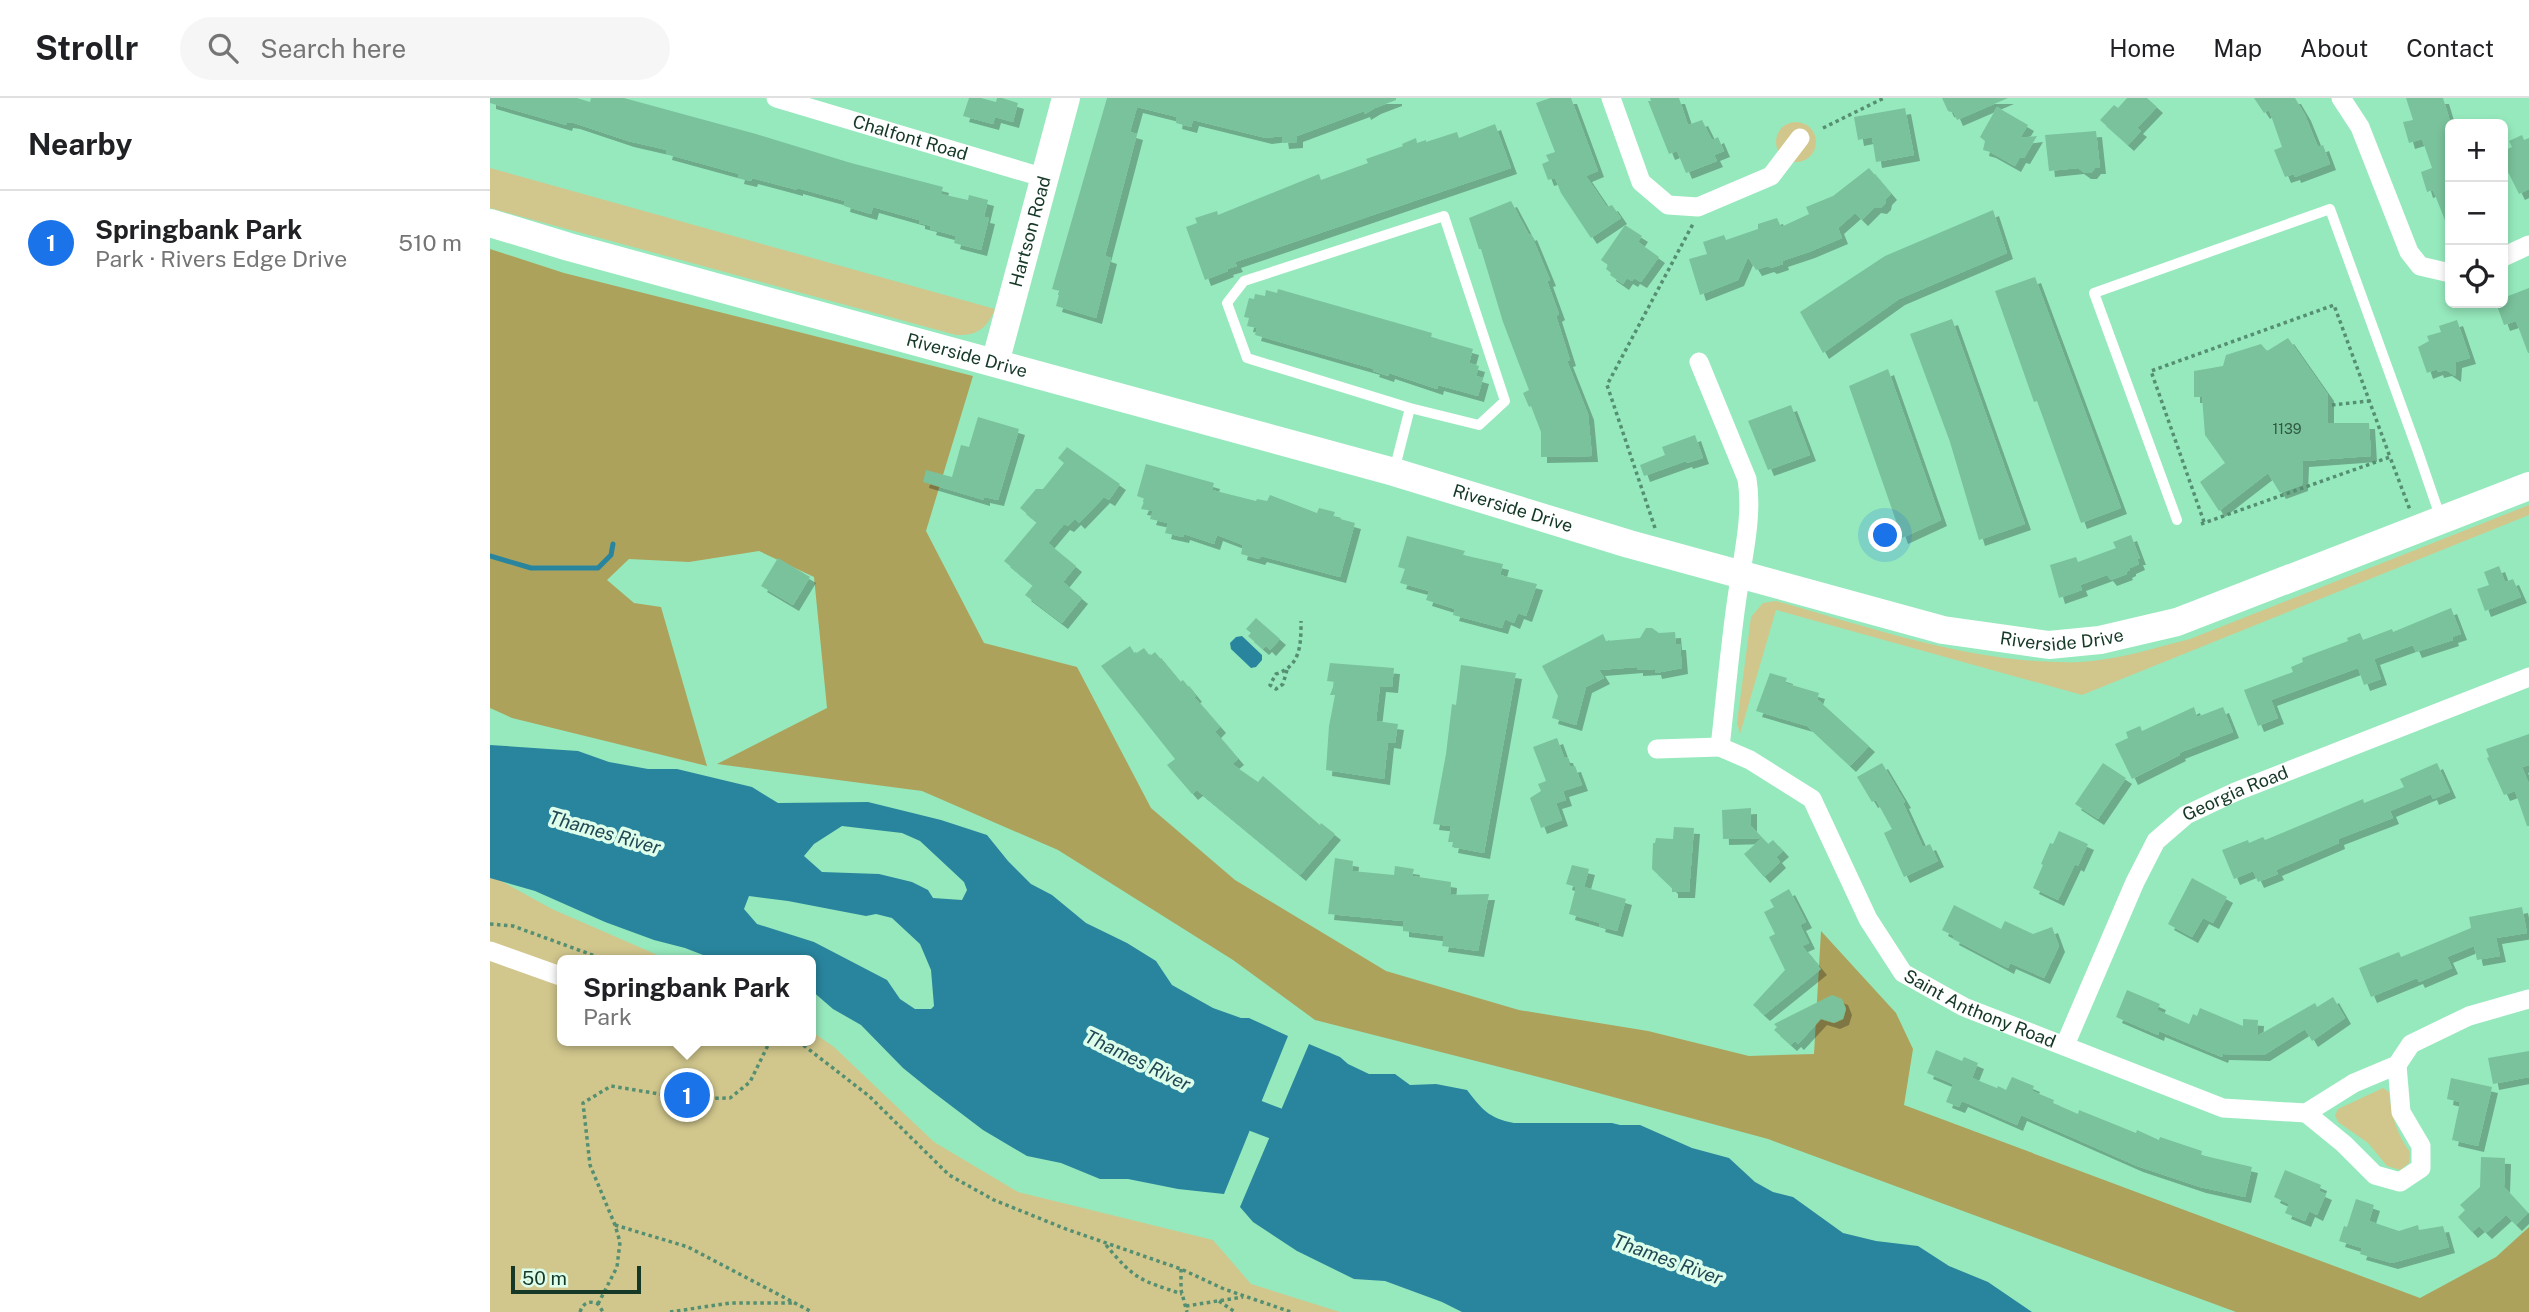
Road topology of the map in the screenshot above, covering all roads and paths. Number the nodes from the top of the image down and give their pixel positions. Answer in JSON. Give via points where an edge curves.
{"nodes":[{"id":1,"x":776,"y":98,"type":"edge"},
{"id":2,"x":1066,"y":98,"type":"edge"},
{"id":3,"x":1611,"y":98,"type":"edge"},
{"id":4,"x":1884,"y":98,"type":"edge"},
{"id":5,"x":2341,"y":98,"type":"edge"},
{"id":6,"x":833,"y":106,"type":"edge"},
{"id":7,"x":1823,"y":128,"type":"dead end"},
{"id":8,"x":1800,"y":138,"type":"dead end"},
{"id":9,"x":1045,"y":178,"type":"junction"},
{"id":10,"x":1698,"y":207,"type":"junction"},
{"id":11,"x":490,"y":223,"type":"edge"},
{"id":12,"x":2529,"y":245,"type":"edge"},
{"id":13,"x":2508,"y":255,"type":"edge"},
{"id":14,"x":2445,"y":272,"type":"edge"},
{"id":15,"x":1699,"y":362,"type":"dead end"},
{"id":16,"x":995,"y":363,"type":"junction"},
{"id":17,"x":2369,"y":401,"type":"junction"},
{"id":18,"x":2332,"y":405,"type":"dead end"},
{"id":19,"x":1410,"y":408,"type":"junction"},
{"id":20,"x":2390,"y":457,"type":"junction"},
{"id":21,"x":1394,"y":472,"type":"junction"},
{"id":22,"x":2529,"y":486,"type":"edge"},
{"id":23,"x":2411,"y":513,"type":"dead end"},
{"id":24,"x":2177,"y":520,"type":"dead end"},
{"id":25,"x":2441,"y":520,"type":"junction"},
{"id":26,"x":1655,"y":551,"type":"junction"},
{"id":27,"x":1741,"y":574,"type":"junction"},
{"id":28,"x":1301,"y":621,"type":"dead end"},
{"id":29,"x":1287,"y":670,"type":"junction"},
{"id":30,"x":2529,"y":677,"type":"edge"},
{"id":31,"x":1720,"y":747,"type":"junction"},
{"id":32,"x":1657,"y":749,"type":"dead end"},
{"id":33,"x":490,"y":924,"type":"edge"},
{"id":34,"x":490,"y":951,"type":"edge"},
{"id":35,"x":592,"y":955,"type":"edge"},
{"id":36,"x":557,"y":975,"type":"edge"},
{"id":37,"x":2529,"y":999,"type":"edge"},
{"id":38,"x":2065,"y":1045,"type":"junction"},
{"id":39,"x":768,"y":1046,"type":"edge"},
{"id":40,"x":804,"y":1046,"type":"edge"},
{"id":41,"x":2397,"y":1065,"type":"junction"},
{"id":42,"x":2306,"y":1114,"type":"junction"},
{"id":43,"x":615,"y":1225,"type":"junction"},
{"id":44,"x":1105,"y":1243,"type":"junction"},
{"id":45,"x":1181,"y":1269,"type":"junction"},
{"id":46,"x":1182,"y":1294,"type":"junction"},
{"id":47,"x":1245,"y":1297,"type":"junction"},
{"id":48,"x":1219,"y":1301,"type":"junction"},
{"id":49,"x":796,"y":1303,"type":"junction"},
{"id":50,"x":598,"y":1304,"type":"junction"},
{"id":51,"x":1186,"y":1309,"type":"edge"},
{"id":52,"x":580,"y":1312,"type":"edge"},
{"id":53,"x":603,"y":1312,"type":"edge"},
{"id":54,"x":670,"y":1312,"type":"edge"},
{"id":55,"x":811,"y":1312,"type":"edge"},
{"id":56,"x":1235,"y":1312,"type":"edge"},
{"id":57,"x":1291,"y":1312,"type":"edge"}],
"edges":[{"from":1,"to":6,"type":"street","name":"Chalfont Road"},
{"from":2,"to":9,"type":"main road","name":"Hartson Road"},
{"from":3,"to":10,"type":"street","via":[[1641,182],[1668,205]]},
{"from":4,"to":7,"type":"path"},
{"from":5,"to":14,"type":"street","via":[[2360,127],[2409,252],[2420,266]]},
{"from":6,"to":9,"type":"street","name":"Chalfont Road"},
{"from":8,"to":10,"type":"street","via":[[1771,176]]},
{"from":9,"to":16,"type":"main road","name":"Hartson Road"},
{"from":10,"to":26,"type":"path","via":[[1607,385],[1658,536]]},
{"from":11,"to":16,"type":"main road","name":"Riverside Drive"},
{"from":12,"to":13,"type":"street"},
{"from":15,"to":27,"type":"street","via":[[1747,479]]},
{"from":16,"to":21,"type":"main road","name":"Riverside Drive"},
{"from":17,"to":18,"type":"path"},
{"from":17,"to":20,"type":"path"},
{"from":17,"to":20,"type":"path","via":[[2334,305],[2151,371],[2203,523]]},
{"from":19,"to":19,"type":"lane","via":[[1247,358],[1227,303],[1244,281],[1444,216],[1505,401],[1479,425]]},
{"from":19,"to":21,"type":"lane"},
{"from":20,"to":23,"type":"path"},
{"from":21,"to":26,"type":"main road","name":"Riverside Drive"},
{"from":22,"to":25,"type":"main road","name":"Riverside Drive"},
{"from":24,"to":25,"type":"lane","via":[[2094,293],[2330,209]]},
{"from":25,"to":27,"type":"main road","name":"Riverside Drive","via":[[2177,622],[2100,640],[2049,645],[1943,630]]},
{"from":26,"to":27,"type":"main road","name":"Riverside Drive"},
{"from":27,"to":31,"type":"street"},
{"from":28,"to":29,"type":"path","via":[[1299,653]]},
{"from":29,"to":29,"type":"path","via":[[1276,674],[1272,688],[1283,684]]},
{"from":30,"to":38,"type":"street","name":"Georgia Road","via":[[2186,815],[2156,841]]},
{"from":31,"to":32,"type":"street","name":"Saint Anthony Road"},
{"from":31,"to":38,"type":"street","name":"Saint Anthony Road","via":[[1812,799],[1868,919],[1902,973],[1964,1007]]},
{"from":33,"to":35,"type":"path","via":[[513,926]]},
{"from":34,"to":36,"type":"street"},
{"from":37,"to":41,"type":"street","via":[[2469,1016],[2411,1044]]},
{"from":38,"to":42,"type":"street","name":"Saint Anthony Road","via":[[2223,1108]]},
{"from":39,"to":43,"type":"path","via":[[750,1082],[730,1098],[690,1099],[611,1086],[583,1103],[590,1165]]},
{"from":40,"to":44,"type":"path","via":[[869,1096],[949,1175],[994,1200]]},
{"from":41,"to":42,"type":"street","via":[[2354,1083]]},
{"from":41,"to":42,"type":"street","via":[[2401,1112],[2421,1146],[2421,1168],[2400,1182],[2375,1175]]},
{"from":43,"to":49,"type":"path","via":[[688,1247]]},
{"from":43,"to":50,"type":"path","via":[[620,1242],[617,1267]]},
{"from":44,"to":45,"type":"path"},
{"from":44,"to":46,"type":"path","via":[[1140,1280]]},
{"from":45,"to":46,"type":"path"},
{"from":45,"to":47,"type":"path"},
{"from":46,"to":51,"type":"path"},
{"from":47,"to":48,"type":"path"},
{"from":47,"to":57,"type":"path"},
{"from":48,"to":51,"type":"path"},
{"from":48,"to":56,"type":"path"},
{"from":49,"to":54,"type":"path","via":[[730,1303]]},
{"from":49,"to":55,"type":"path"},
{"from":50,"to":52,"type":"path","via":[[588,1303]]},
{"from":50,"to":53,"type":"path"}]}
